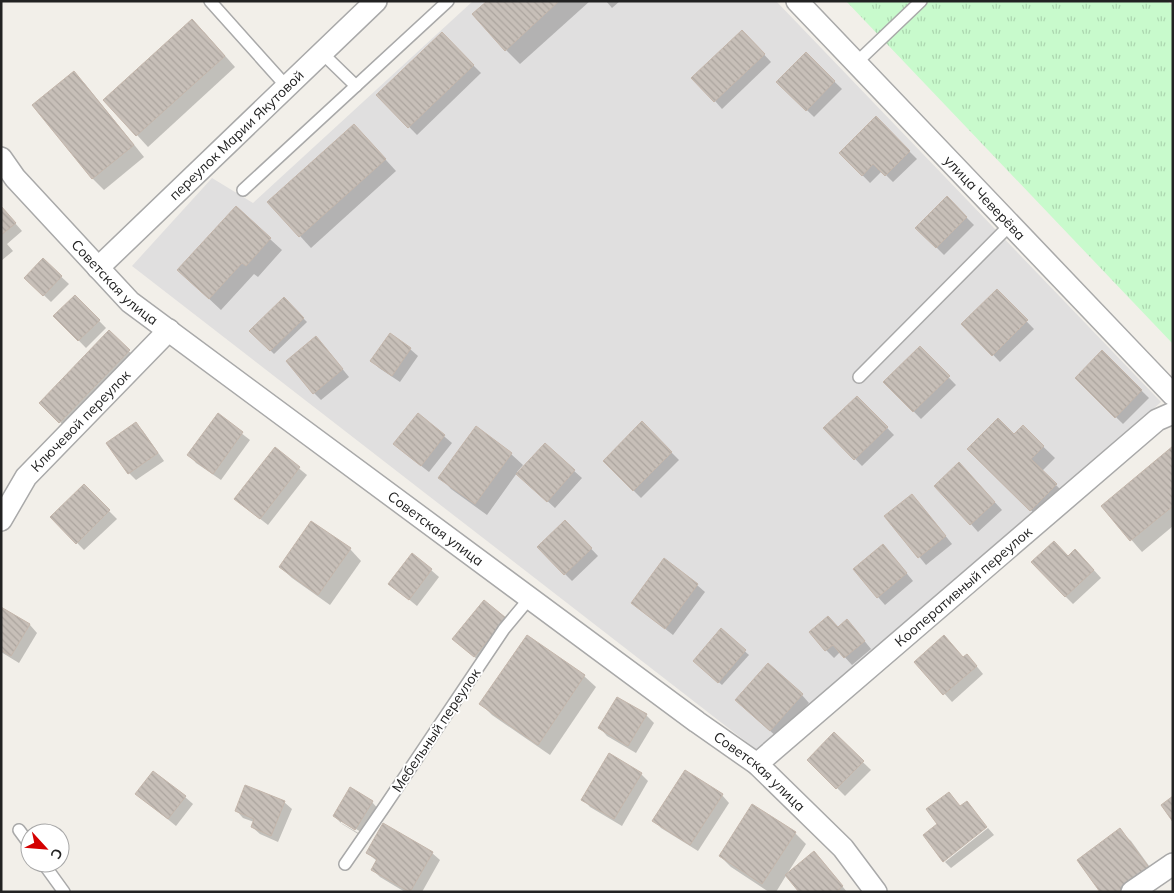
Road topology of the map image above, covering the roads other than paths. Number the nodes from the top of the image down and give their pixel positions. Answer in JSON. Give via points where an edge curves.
{"nodes":[{"id":1,"x":210,"y":1,"type":"edge"},
{"id":2,"x":376,"y":1,"type":"edge"},
{"id":3,"x":797,"y":1,"type":"edge"},
{"id":4,"x":921,"y":1,"type":"edge"},
{"id":5,"x":446,"y":2,"type":"edge"},
{"id":6,"x":322,"y":53,"type":"junction"},
{"id":7,"x":856,"y":63,"type":"junction"},
{"id":8,"x":356,"y":86,"type":"junction"},
{"id":9,"x":287,"y":87,"type":"junction"},
{"id":10,"x":1,"y":158,"type":"edge"},
{"id":11,"x":243,"y":190,"type":"dead end"},
{"id":12,"x":1010,"y":225,"type":"junction"},
{"id":13,"x":98,"y":268,"type":"junction"},
{"id":14,"x":169,"y":330,"type":"junction"},
{"id":15,"x":859,"y":377,"type":"dead end"},
{"id":16,"x":1173,"y":395,"type":"edge"},
{"id":17,"x":1173,"y":413,"type":"edge"},
{"id":18,"x":1,"y":520,"type":"edge"},
{"id":19,"x":529,"y":598,"type":"junction"},
{"id":20,"x":757,"y":764,"type":"junction"},
{"id":21,"x":345,"y":864,"type":"dead end"},
{"id":22,"x":1173,"y":864,"type":"edge"},
{"id":23,"x":50,"y":873,"type":"edge"},
{"id":24,"x":64,"y":892,"type":"edge"},
{"id":25,"x":876,"y":892,"type":"edge"},
{"id":26,"x":1132,"y":892,"type":"edge"}],
"edges":[{"from":1,"to":9,"type":"lane"},
{"from":2,"to":6,"type":"street","name":"переулок Марии Якутовой"},
{"from":3,"to":7,"type":"street","name":"улица Чеверёва"},
{"from":4,"to":7,"type":"lane"},
{"from":5,"to":8,"type":"lane"},
{"from":6,"to":8,"type":"lane"},
{"from":6,"to":9,"type":"street","name":"переулок Марии Якутовой"},
{"from":7,"to":12,"type":"street","name":"улица Чеверёва"},
{"from":8,"to":11,"type":"lane"},
{"from":9,"to":13,"type":"street","name":"переулок Марии Якутовой"},
{"from":10,"to":13,"type":"street","name":"Советская улица","via":[[15,178]]},
{"from":12,"to":15,"type":"lane"},
{"from":12,"to":16,"type":"street","name":"улица Чеверёва"},
{"from":13,"to":14,"type":"street","name":"Советская улица","via":[[130,302]]},
{"from":14,"to":18,"type":"street","name":"Ключевой переулок","via":[[26,477]]},
{"from":14,"to":19,"type":"street","name":"Советская улица"},
{"from":17,"to":20,"type":"street","name":"Кооперативный переулок","via":[[1157,420]]},
{"from":19,"to":20,"type":"street","name":"Советская улица"},
{"from":19,"to":21,"type":"lane","name":"Мебельный переулок","via":[[504,629]]},
{"from":20,"to":25,"type":"street","name":"Советская улица","via":[[843,848]]},
{"from":22,"to":26,"type":"street"},
{"from":23,"to":24,"type":"lane"}]}
